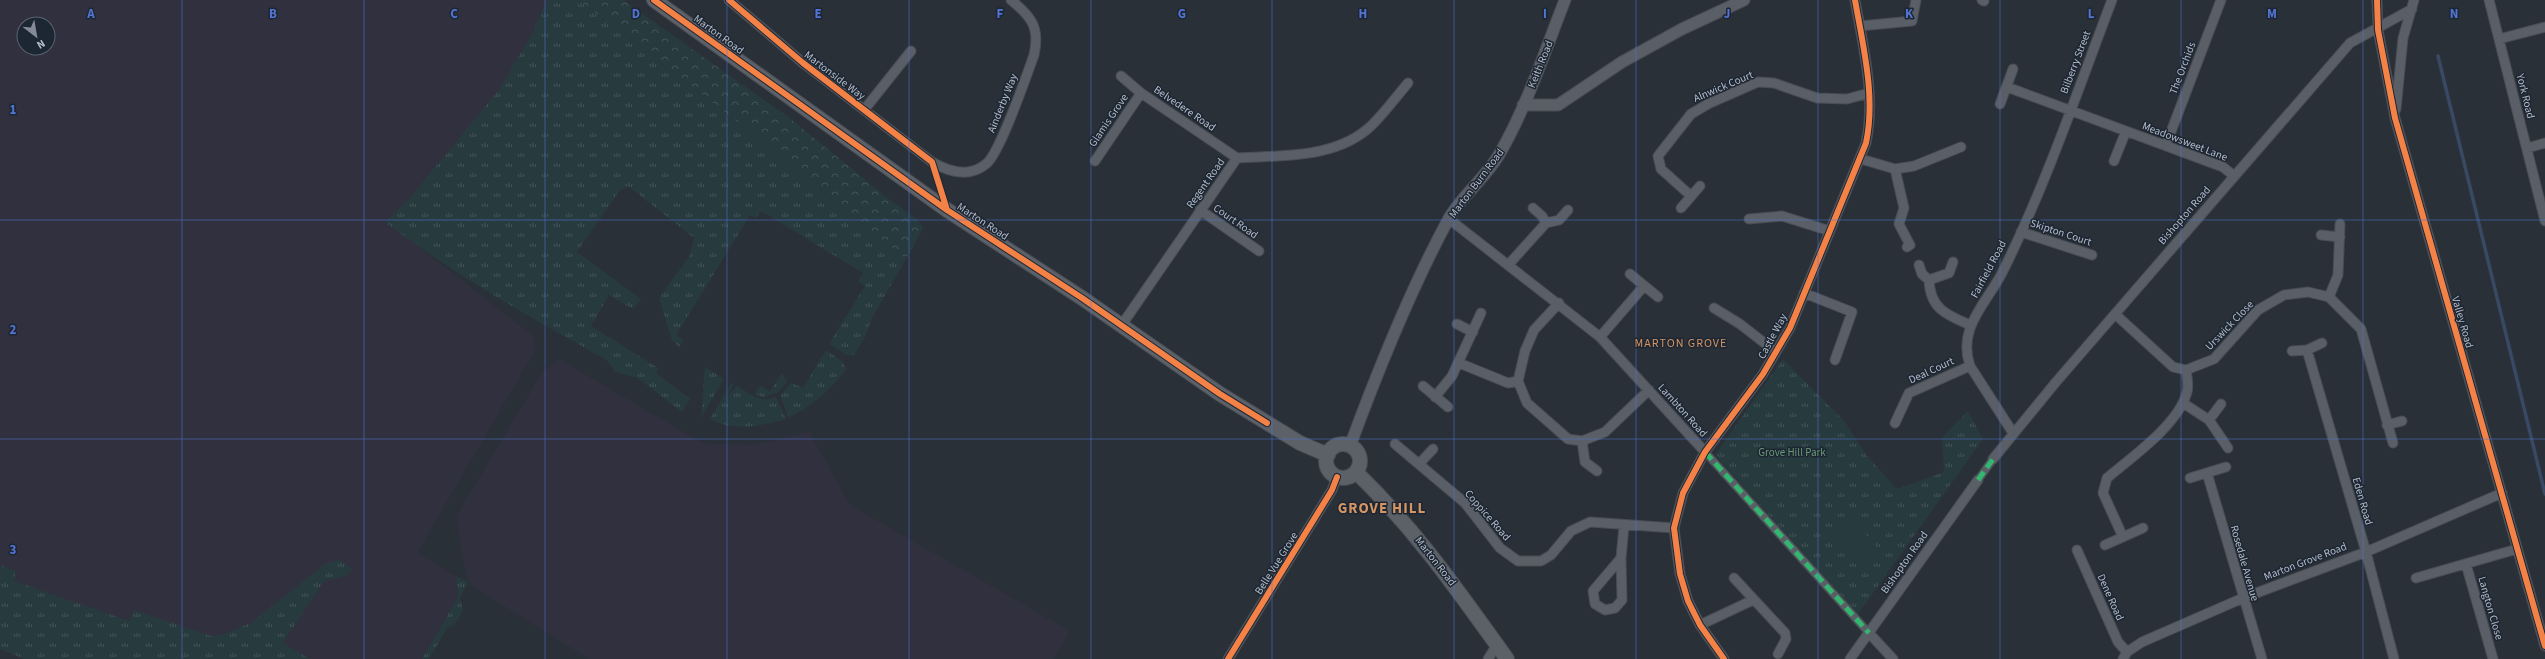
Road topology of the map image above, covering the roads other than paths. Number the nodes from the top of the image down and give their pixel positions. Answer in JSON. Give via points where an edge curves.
{"nodes":[{"id":1,"x":654,"y":0,"type":"edge"},
{"id":2,"x":729,"y":0,"type":"edge"},
{"id":3,"x":1011,"y":0,"type":"edge"},
{"id":4,"x":1565,"y":0,"type":"edge"},
{"id":5,"x":1744,"y":0,"type":"edge"},
{"id":6,"x":1855,"y":0,"type":"edge"},
{"id":7,"x":1916,"y":0,"type":"edge"},
{"id":8,"x":2112,"y":0,"type":"edge"},
{"id":9,"x":2221,"y":0,"type":"edge"},
{"id":10,"x":2377,"y":0,"type":"edge"},
{"id":11,"x":2489,"y":0,"type":"edge"},
{"id":12,"x":2413,"y":4,"type":"edge"},
{"id":13,"x":1860,"y":26,"type":"junction"},
{"id":14,"x":2545,"y":27,"type":"edge"},
{"id":15,"x":2378,"y":29,"type":"junction"},
{"id":16,"x":2499,"y":39,"type":"junction"},
{"id":17,"x":911,"y":51,"type":"dead end"},
{"id":18,"x":2013,"y":69,"type":"dead end"},
{"id":19,"x":1121,"y":76,"type":"dead end"},
{"id":20,"x":1408,"y":83,"type":"dead end"},
{"id":21,"x":2007,"y":87,"type":"junction"},
{"id":22,"x":1141,"y":93,"type":"junction"},
{"id":23,"x":1869,"y":93,"type":"junction"},
{"id":24,"x":2000,"y":104,"type":"dead end"},
{"id":25,"x":1523,"y":105,"type":"junction"},
{"id":26,"x":864,"y":110,"type":"junction"},
{"id":27,"x":2070,"y":110,"type":"junction"},
{"id":28,"x":2395,"y":118,"type":"junction"},
{"id":29,"x":2126,"y":131,"type":"junction"},
{"id":30,"x":2545,"y":143,"type":"edge"},
{"id":31,"x":2166,"y":145,"type":"junction"},
{"id":32,"x":1960,"y":147,"type":"dead end"},
{"id":33,"x":2527,"y":148,"type":"junction"},
{"id":34,"x":1237,"y":158,"type":"junction"},
{"id":35,"x":1860,"y":159,"type":"junction"},
{"id":36,"x":1095,"y":161,"type":"dead end"},
{"id":37,"x":2114,"y":161,"type":"dead end"},
{"id":38,"x":932,"y":162,"type":"joint"},
{"id":39,"x":1895,"y":169,"type":"junction"},
{"id":40,"x":2234,"y":176,"type":"junction"},
{"id":41,"x":1700,"y":186,"type":"dead end"},
{"id":42,"x":1692,"y":196,"type":"junction"},
{"id":43,"x":1533,"y":208,"type":"dead end"},
{"id":44,"x":1681,"y":208,"type":"dead end"},
{"id":45,"x":1200,"y":210,"type":"junction"},
{"id":46,"x":1568,"y":210,"type":"dead end"},
{"id":47,"x":1449,"y":219,"type":"junction"},
{"id":48,"x":1749,"y":219,"type":"dead end"},
{"id":49,"x":2545,"y":220,"type":"edge"},
{"id":50,"x":1546,"y":223,"type":"junction"},
{"id":51,"x":2340,"y":224,"type":"dead end"},
{"id":52,"x":1830,"y":231,"type":"junction"},
{"id":53,"x":2021,"y":232,"type":"junction"},
{"id":54,"x":2321,"y":235,"type":"dead end"},
{"id":55,"x":2340,"y":237,"type":"junction"},
{"id":56,"x":1907,"y":247,"type":"dead end"},
{"id":57,"x":1259,"y":251,"type":"dead end"},
{"id":58,"x":2092,"y":255,"type":"dead end"},
{"id":59,"x":1953,"y":262,"type":"dead end"},
{"id":60,"x":1509,"y":264,"type":"junction"},
{"id":61,"x":1919,"y":265,"type":"dead end"},
{"id":62,"x":1630,"y":274,"type":"dead end"},
{"id":63,"x":1929,"y":280,"type":"junction"},
{"id":64,"x":1644,"y":286,"type":"junction"},
{"id":65,"x":1804,"y":293,"type":"junction"},
{"id":66,"x":2329,"y":296,"type":"junction"},
{"id":67,"x":1658,"y":297,"type":"dead end"},
{"id":68,"x":1559,"y":303,"type":"junction"},
{"id":69,"x":1714,"y":308,"type":"dead end"},
{"id":70,"x":1481,"y":313,"type":"dead end"},
{"id":71,"x":2116,"y":314,"type":"junction"},
{"id":72,"x":1457,"y":324,"type":"dead end"},
{"id":73,"x":1970,"y":325,"type":"junction"},
{"id":74,"x":1121,"y":326,"type":"junction"},
{"id":75,"x":1473,"y":332,"type":"junction"},
{"id":76,"x":1600,"y":337,"type":"junction"},
{"id":77,"x":2322,"y":343,"type":"dead end"},
{"id":78,"x":2307,"y":350,"type":"junction"},
{"id":79,"x":1776,"y":352,"type":"junction"},
{"id":80,"x":2292,"y":352,"type":"dead end"},
{"id":81,"x":1836,"y":360,"type":"dead end"},
{"id":82,"x":1459,"y":363,"type":"junction"},
{"id":83,"x":1970,"y":366,"type":"junction"},
{"id":84,"x":2186,"y":370,"type":"junction"},
{"id":85,"x":1518,"y":381,"type":"junction"},
{"id":86,"x":1423,"y":386,"type":"dead end"},
{"id":87,"x":1649,"y":390,"type":"junction"},
{"id":88,"x":1435,"y":397,"type":"junction"},
{"id":89,"x":2183,"y":403,"type":"junction"},
{"id":90,"x":2221,"y":404,"type":"dead end"},
{"id":91,"x":1448,"y":407,"type":"dead end"},
{"id":92,"x":2209,"y":420,"type":"junction"},
{"id":93,"x":2402,"y":421,"type":"dead end"},
{"id":94,"x":1895,"y":423,"type":"dead end"},
{"id":95,"x":2388,"y":425,"type":"junction"},
{"id":96,"x":2013,"y":433,"type":"junction"},
{"id":97,"x":1582,"y":441,"type":"junction"},
{"id":98,"x":2392,"y":443,"type":"dead end"},
{"id":99,"x":1395,"y":444,"type":"dead end"},
{"id":100,"x":1350,"y":446,"type":"junction"},
{"id":101,"x":2228,"y":448,"type":"dead end"},
{"id":102,"x":1432,"y":449,"type":"dead end"},
{"id":103,"x":1705,"y":452,"type":"junction"},
{"id":104,"x":1328,"y":455,"type":"junction"},
{"id":105,"x":1993,"y":459,"type":"joint"},
{"id":106,"x":1419,"y":464,"type":"junction"},
{"id":107,"x":2226,"y":467,"type":"dead end"},
{"id":108,"x":1598,"y":471,"type":"dead end"},
{"id":109,"x":1356,"y":472,"type":"junction"},
{"id":110,"x":2207,"y":473,"type":"junction"},
{"id":111,"x":1337,"y":477,"type":"junction"},
{"id":112,"x":2190,"y":478,"type":"dead end"},
{"id":113,"x":1978,"y":480,"type":"joint"},
{"id":114,"x":2502,"y":493,"type":"junction"},
{"id":115,"x":1624,"y":526,"type":"junction"},
{"id":116,"x":1674,"y":528,"type":"junction"},
{"id":117,"x":2143,"y":528,"type":"dead end"},
{"id":118,"x":2123,"y":537,"type":"junction"},
{"id":119,"x":2105,"y":545,"type":"dead end"},
{"id":120,"x":2517,"y":549,"type":"junction"},
{"id":121,"x":2077,"y":550,"type":"dead end"},
{"id":122,"x":2366,"y":552,"type":"junction"},
{"id":123,"x":1621,"y":558,"type":"junction"},
{"id":124,"x":2466,"y":564,"type":"junction"},
{"id":125,"x":1734,"y":578,"type":"dead end"},
{"id":126,"x":2416,"y":578,"type":"dead end"},
{"id":127,"x":2243,"y":598,"type":"junction"},
{"id":128,"x":1753,"y":600,"type":"junction"},
{"id":129,"x":1700,"y":625,"type":"junction"},
{"id":130,"x":1869,"y":633,"type":"junction"},
{"id":131,"x":1497,"y":645,"type":"junction"},
{"id":132,"x":2545,"y":646,"type":"edge"},
{"id":133,"x":1778,"y":654,"type":"dead end"},
{"id":134,"x":2125,"y":655,"type":"edge"},
{"id":135,"x":1229,"y":659,"type":"edge"},
{"id":136,"x":1488,"y":659,"type":"edge"},
{"id":137,"x":1507,"y":659,"type":"edge"},
{"id":138,"x":1724,"y":659,"type":"edge"},
{"id":139,"x":1850,"y":659,"type":"edge"},
{"id":140,"x":1893,"y":659,"type":"edge"},
{"id":141,"x":2262,"y":659,"type":"edge"},
{"id":142,"x":2394,"y":659,"type":"edge"},
{"id":143,"x":2493,"y":659,"type":"edge"}],
"edges":[{"from":1,"to":74,"type":"main road","name":"Marton Road","via":[[947,210]]},
{"from":2,"to":26,"type":"street","name":"Martonside Way","via":[[803,63]]},
{"from":3,"to":38,"type":"street","name":"Ainderby Way","via":[[1025,11],[1034,24],[1037,40],[1034,55],[996,150],[986,164],[970,172],[949,172]]},
{"from":4,"to":25,"type":"street","name":"Keith Road"},
{"from":5,"to":25,"type":"street","via":[[1682,29],[1622,62],[1558,106]]},
{"from":6,"to":13,"type":"street","name":"Castle Way"},
{"from":7,"to":13,"type":"street","via":[[1912,21]]},
{"from":8,"to":27,"type":"street","name":"Bilberry Street"},
{"from":9,"to":31,"type":"street","name":"The Orchids"},
{"from":10,"to":15,"type":"street","name":"Valley Road"},
{"from":11,"to":16,"type":"street","name":"York Road"},
{"from":12,"to":15,"type":"street","name":"Bishopton Road"},
{"from":12,"to":28,"type":"street","name":"Valley Road","via":[[2404,38]]},
{"from":13,"to":23,"type":"street","name":"Castle Way"},
{"from":14,"to":16,"type":"street"},
{"from":15,"to":28,"type":"street","name":"Valley Road"},
{"from":15,"to":40,"type":"street","name":"Bishopton Road","via":[[2350,43]]},
{"from":16,"to":33,"type":"street","name":"York Road"},
{"from":17,"to":26,"type":"street"},
{"from":18,"to":21,"type":"street"},
{"from":19,"to":22,"type":"street","name":"Belvedere Road"},
{"from":20,"to":34,"type":"street","name":"Regent Road","via":[[1371,126],[1343,145],[1314,152]]},
{"from":21,"to":24,"type":"street"},
{"from":21,"to":27,"type":"street","name":"Meadowsweet Lane"},
{"from":22,"to":34,"type":"street","name":"Belvedere Road"},
{"from":22,"to":36,"type":"street","name":"Glamis Grove"},
{"from":23,"to":35,"type":"street","name":"Castle Way","via":[[1871,122]]},
{"from":23,"to":42,"type":"street","name":"Alnwick Court","via":[[1847,99],[1817,98],[1774,83],[1758,82],[1708,104],[1691,114],[1658,156],[1661,169]]},
{"from":25,"to":47,"type":"street","name":"Marton Burn Road","via":[[1500,154]]},
{"from":26,"to":38,"type":"street","name":"Martonside Way"},
{"from":27,"to":29,"type":"street","name":"Meadowsweet Lane"},
{"from":27,"to":53,"type":"street","name":"Fairfield Road"},
{"from":28,"to":114,"type":"street","name":"Valley Road"},
{"from":29,"to":31,"type":"street","name":"Meadowsweet Lane"},
{"from":29,"to":37,"type":"street","name":"Meadowsweet Lane"},
{"from":30,"to":33,"type":"street"},
{"from":31,"to":40,"type":"street","name":"Meadowsweet Lane","via":[[2223,167]]},
{"from":32,"to":39,"type":"street","via":[[1914,166]]},
{"from":33,"to":49,"type":"street","name":"York Road"},
{"from":34,"to":45,"type":"street","name":"Regent Road"},
{"from":35,"to":39,"type":"street"},
{"from":35,"to":52,"type":"street","name":"Castle Way"},
{"from":39,"to":56,"type":"street","via":[[1904,208],[1899,224],[1910,245]]},
{"from":40,"to":71,"type":"street","name":"Bishopton Road"},
{"from":41,"to":42,"type":"street"},
{"from":42,"to":44,"type":"street"},
{"from":43,"to":50,"type":"street"},
{"from":45,"to":57,"type":"street","name":"Court Road"},
{"from":45,"to":74,"type":"street","name":"Regent Road"},
{"from":46,"to":50,"type":"street","via":[[1559,220]]},
{"from":47,"to":60,"type":"street","name":"Lambton Road"},
{"from":47,"to":100,"type":"street","name":"Marton Burn Road","via":[[1425,265],[1374,381]]},
{"from":48,"to":52,"type":"street","via":[[1782,216]]},
{"from":50,"to":60,"type":"street"},
{"from":51,"to":55,"type":"street"},
{"from":52,"to":65,"type":"street","name":"Castle Way"},
{"from":53,"to":58,"type":"street","name":"Skipton Court"},
{"from":53,"to":73,"type":"street","name":"Fairfield Road","via":[[2001,275]]},
{"from":54,"to":55,"type":"street"},
{"from":55,"to":66,"type":"street","via":[[2338,275]]},
{"from":59,"to":63,"type":"street","via":[[1949,273]]},
{"from":60,"to":68,"type":"street","name":"Lambton Road"},
{"from":61,"to":63,"type":"street","via":[[1922,274]]},
{"from":62,"to":64,"type":"street"},
{"from":63,"to":73,"type":"street","via":[[1935,302],[1944,314]]},
{"from":64,"to":67,"type":"street"},
{"from":64,"to":76,"type":"street"},
{"from":65,"to":79,"type":"street","name":"Castle Way","via":[[1790,328]]},
{"from":65,"to":81,"type":"street","via":[[1852,312]]},
{"from":66,"to":84,"type":"street","name":"Urswick Close","via":[[2308,292],[2284,295],[2258,310],[2214,359]]},
{"from":66,"to":95,"type":"street","via":[[2361,329]]},
{"from":68,"to":76,"type":"street","name":"Lambton Road"},
{"from":68,"to":85,"type":"street","via":[[1534,330],[1525,351]]},
{"from":69,"to":79,"type":"street"},
{"from":70,"to":75,"type":"street"},
{"from":71,"to":84,"type":"street","via":[[2173,367]]},
{"from":71,"to":96,"type":"street","name":"Bishopton Road"},
{"from":72,"to":75,"type":"street"},
{"from":73,"to":83,"type":"street","name":"Fairfield Road","via":[[1966,338]]},
{"from":74,"to":104,"type":"main road","name":"Marton Road","via":[[1237,404],[1300,443]]},
{"from":75,"to":82,"type":"street"},
{"from":76,"to":87,"type":"street","name":"Lambton Road"},
{"from":77,"to":78,"type":"street"},
{"from":78,"to":80,"type":"street"},
{"from":78,"to":122,"type":"street","name":"Eden Road"},
{"from":79,"to":103,"type":"street","name":"Castle Way","via":[[1763,374]]},
{"from":82,"to":85,"type":"street","via":[[1508,383]]},
{"from":82,"to":88,"type":"street"},
{"from":83,"to":94,"type":"street","name":"Deal Court","via":[[1909,393]]},
{"from":83,"to":96,"type":"street","name":"Fairfield Road"},
{"from":84,"to":89,"type":"street","via":[[2188,390]]},
{"from":85,"to":97,"type":"street","via":[[1527,403],[1568,438]]},
{"from":86,"to":88,"type":"street"},
{"from":87,"to":97,"type":"street","via":[[1604,432]]},
{"from":87,"to":103,"type":"street","name":"Lambton Road"},
{"from":88,"to":91,"type":"street"},
{"from":89,"to":92,"type":"street"},
{"from":89,"to":118,"type":"street","via":[[2145,448],[2107,478],[2103,486]]},
{"from":90,"to":92,"type":"street"},
{"from":92,"to":101,"type":"street"},
{"from":93,"to":95,"type":"street"},
{"from":95,"to":98,"type":"street"},
{"from":96,"to":105,"type":"street","name":"Bishopton Road"},
{"from":97,"to":108,"type":"street","via":[[1585,462]]},
{"from":99,"to":106,"type":"street","name":"Coppice Road"},
{"from":100,"to":104,"type":"main road","via":[[1340,445]]},
{"from":100,"to":109,"type":"main road","via":[[1360,458]]},
{"from":102,"to":106,"type":"street"},
{"from":103,"to":116,"type":"street","name":"Castle Way","via":[[1683,493]]},
{"from":103,"to":130,"type":"street","name":"Lambton Road"},
{"from":104,"to":111,"type":"main road","via":[[1329,470]]},
{"from":105,"to":113,"type":"street"},
{"from":106,"to":115,"type":"street","name":"Coppice Road","via":[[1465,503],[1500,548],[1518,561],[1541,561],[1551,555],[1571,531],[1580,525],[1590,522]]},
{"from":107,"to":110,"type":"street"},
{"from":109,"to":111,"type":"main road","via":[[1348,477]]},
{"from":109,"to":131,"type":"main road","name":"Marton Road","via":[[1391,505],[1431,553]]},
{"from":110,"to":112,"type":"street"},
{"from":110,"to":127,"type":"street","name":"Rosedale Avenue"},
{"from":111,"to":135,"type":"street","name":"Belle Vue Grove","via":[[1332,490]]},
{"from":113,"to":130,"type":"street","name":"Bishopton Road"},
{"from":114,"to":120,"type":"street","name":"Valley Road"},
{"from":114,"to":122,"type":"street","name":"Marton Grove Road"},
{"from":115,"to":116,"type":"street","name":"Coppice Road"},
{"from":115,"to":123,"type":"street"},
{"from":116,"to":129,"type":"street","name":"Castle Way","via":[[1680,574],[1688,601]]},
{"from":117,"to":118,"type":"street"},
{"from":118,"to":119,"type":"street"},
{"from":120,"to":124,"type":"street"},
{"from":120,"to":132,"type":"street","name":"Valley Road"},
{"from":121,"to":134,"type":"street","name":"Dene Road"},
{"from":122,"to":127,"type":"street","name":"Marton Grove Road"},
{"from":122,"to":142,"type":"street","name":"Eden Road"},
{"from":123,"to":123,"type":"street","via":[[1622,600],[1615,608],[1605,610],[1595,604],[1593,591]]},
{"from":124,"to":126,"type":"street"},
{"from":124,"to":143,"type":"street","name":"Langton Close"},
{"from":125,"to":128,"type":"street"},
{"from":127,"to":134,"type":"street","name":"Marton Grove Road","via":[[2142,642]]},
{"from":127,"to":141,"type":"street","name":"Rosedale Avenue"},
{"from":128,"to":129,"type":"street"},
{"from":128,"to":133,"type":"street","via":[[1785,633],[1786,638]]},
{"from":129,"to":138,"type":"street","name":"Castle Way"},
{"from":130,"to":139,"type":"street","name":"Bishopton Road"},
{"from":130,"to":140,"type":"street","name":"Lambton Road"},
{"from":131,"to":136,"type":"street"},
{"from":131,"to":137,"type":"main road","name":"Marton Road"}]}
